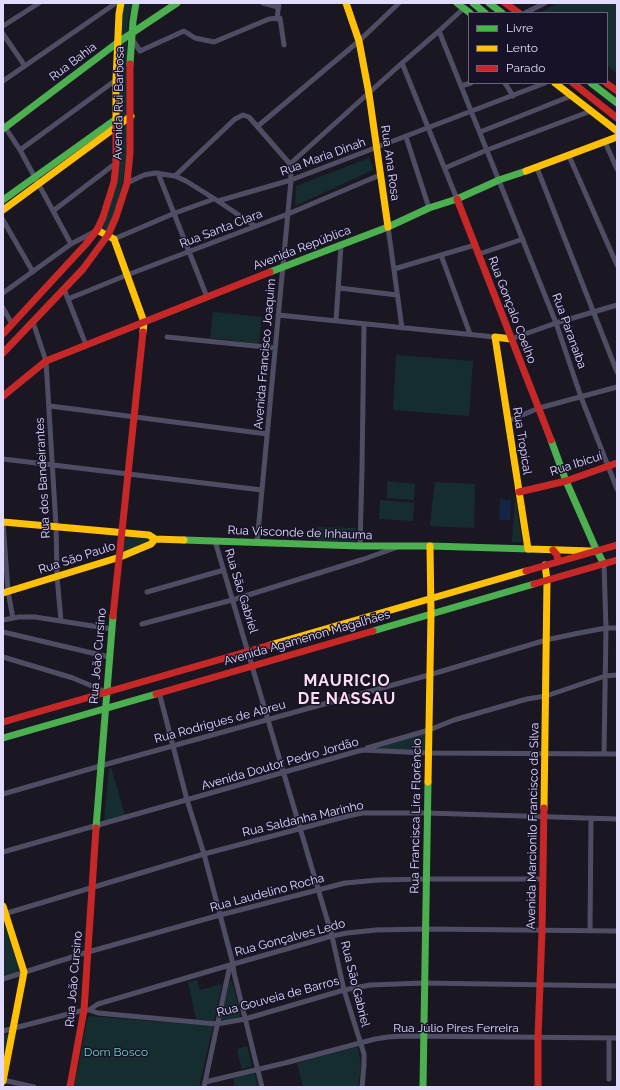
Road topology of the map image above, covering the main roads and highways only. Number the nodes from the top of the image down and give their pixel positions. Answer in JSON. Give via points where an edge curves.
{"nodes":[{"id":1,"x":121,"y":3,"type":"edge"},
{"id":2,"x":136,"y":3,"type":"edge"},
{"id":3,"x":178,"y":3,"type":"edge"},
{"id":4,"x":346,"y":3,"type":"edge"},
{"id":5,"x":457,"y":3,"type":"edge"},
{"id":6,"x":473,"y":3,"type":"edge"},
{"id":7,"x":489,"y":3,"type":"edge"},
{"id":8,"x":506,"y":3,"type":"edge"},
{"id":9,"x":469,"y":12,"type":"edge"},
{"id":10,"x":484,"y":12,"type":"edge"},
{"id":11,"x":501,"y":12,"type":"edge"},
{"id":12,"x":518,"y":12,"type":"edge"},
{"id":13,"x":132,"y":37,"type":"junction"},
{"id":14,"x":117,"y":43,"type":"junction"},
{"id":15,"x":556,"y":84,"type":"edge"},
{"id":16,"x":574,"y":84,"type":"edge"},
{"id":17,"x":592,"y":84,"type":"edge"},
{"id":18,"x":607,"y":84,"type":"edge"},
{"id":19,"x":617,"y":91,"type":"edge"},
{"id":20,"x":617,"y":104,"type":"edge"},
{"id":21,"x":131,"y":116,"type":"junction"},
{"id":22,"x":617,"y":118,"type":"edge"},
{"id":23,"x":116,"y":119,"type":"junction"},
{"id":24,"x":4,"y":126,"type":"edge"},
{"id":25,"x":117,"y":127,"type":"junction"},
{"id":26,"x":617,"y":131,"type":"edge"},
{"id":27,"x":617,"y":137,"type":"edge"},
{"id":28,"x":36,"y":180,"type":"junction"},
{"id":29,"x":457,"y":198,"type":"junction"},
{"id":30,"x":3,"y":200,"type":"edge"},
{"id":31,"x":3,"y":210,"type":"edge"},
{"id":32,"x":388,"y":227,"type":"junction"},
{"id":33,"x":96,"y":230,"type":"junction"},
{"id":34,"x":111,"y":237,"type":"junction"},
{"id":35,"x":144,"y":322,"type":"junction"},
{"id":36,"x":3,"y":334,"type":"edge"},
{"id":37,"x":511,"y":339,"type":"junction"},
{"id":38,"x":3,"y":353,"type":"edge"},
{"id":39,"x":3,"y":396,"type":"edge"},
{"id":40,"x":617,"y":463,"type":"edge"},
{"id":41,"x":566,"y":481,"type":"junction"},
{"id":42,"x":519,"y":492,"type":"junction"},
{"id":43,"x":3,"y":522,"type":"edge"},
{"id":44,"x":122,"y":533,"type":"junction"},
{"id":45,"x":156,"y":539,"type":"junction"},
{"id":46,"x":617,"y":544,"type":"edge"},
{"id":47,"x":430,"y":546,"type":"junction"},
{"id":48,"x":528,"y":549,"type":"junction"},
{"id":49,"x":552,"y":550,"type":"junction"},
{"id":50,"x":597,"y":551,"type":"junction"},
{"id":51,"x":120,"y":557,"type":"junction"},
{"id":52,"x":616,"y":560,"type":"edge"},
{"id":53,"x":558,"y":562,"type":"junction"},
{"id":54,"x":604,"y":564,"type":"junction"},
{"id":55,"x":545,"y":565,"type":"junction"},
{"id":56,"x":547,"y":580,"type":"junction"},
{"id":57,"x":5,"y":592,"type":"edge"},
{"id":58,"x":431,"y":598,"type":"junction"},
{"id":59,"x":431,"y":614,"type":"junction"},
{"id":60,"x":106,"y":692,"type":"junction"},
{"id":61,"x":105,"y":708,"type":"junction"},
{"id":62,"x":3,"y":722,"type":"edge"},
{"id":63,"x":3,"y":738,"type":"edge"},
{"id":64,"x":3,"y":906,"type":"edge"},
{"id":65,"x":4,"y":914,"type":"edge"},
{"id":66,"x":3,"y":1080,"type":"edge"},
{"id":67,"x":70,"y":1087,"type":"edge"},
{"id":68,"x":423,"y":1087,"type":"edge"},
{"id":69,"x":538,"y":1087,"type":"edge"}],
"edges":[{"from":1,"to":14,"type":"main road","name":"Avenida Rui Barbosa"},
{"from":2,"to":13,"type":"main road","name":"Avenida Rui Barbosa"},
{"from":3,"to":13,"type":"main road","name":"Rua Bahia"},
{"from":4,"to":32,"type":"main road","name":"Rua Ana Rosa","via":[[359,41],[369,94]]},
{"from":5,"to":9,"type":"main road"},
{"from":6,"to":10,"type":"main road"},
{"from":7,"to":11,"type":"main road"},
{"from":8,"to":12,"type":"main road"},
{"from":13,"to":14,"type":"main road","name":"Rua Bahia"},
{"from":13,"to":21,"type":"main road","name":"Avenida Rui Barbosa"},
{"from":14,"to":23,"type":"main road","name":"Avenida Rui Barbosa"},
{"from":14,"to":24,"type":"main road","name":"Rua Bahia"},
{"from":15,"to":26,"type":"main road"},
{"from":16,"to":22,"type":"main road"},
{"from":17,"to":20,"type":"main road"},
{"from":18,"to":19,"type":"main road"},
{"from":21,"to":25,"type":"main road"},
{"from":21,"to":34,"type":"main road","name":"Avenida Rui Barbosa","via":[[127,183]]},
{"from":23,"to":25,"type":"main road","name":"Avenida Rui Barbosa"},
{"from":23,"to":28,"type":"main road"},
{"from":25,"to":28,"type":"main road"},
{"from":25,"to":33,"type":"main road","name":"Avenida Rui Barbosa","via":[[114,182],[104,217]]},
{"from":27,"to":29,"type":"main road","name":"Avenida República"},
{"from":28,"to":30,"type":"main road"},
{"from":28,"to":31,"type":"main road"},
{"from":29,"to":32,"type":"main road","name":"Avenida República"},
{"from":29,"to":37,"type":"main road","name":"Rua Gonçalo Coelho"},
{"from":32,"to":35,"type":"main road","name":"Avenida República"},
{"from":33,"to":34,"type":"main road"},
{"from":33,"to":36,"type":"main road","name":"Avenida Rui Barbosa","via":[[76,257]]},
{"from":34,"to":35,"type":"main road","name":"Rua João Cursino"},
{"from":34,"to":38,"type":"main road","name":"Avenida Rui Barbosa"},
{"from":35,"to":39,"type":"main road","name":"Avenida República","via":[[46,361]]},
{"from":35,"to":44,"type":"main road","name":"Rua João Cursino"},
{"from":37,"to":41,"type":"main road","name":"Rua Gonçalo Coelho"},
{"from":37,"to":42,"type":"main road","name":"Rua Tropical","via":[[495,337]]},
{"from":40,"to":41,"type":"main road","name":"Rua Ibicuí"},
{"from":41,"to":42,"type":"main road","name":"Rua Ibicuí"},
{"from":41,"to":50,"type":"main road","name":"Rua Gonçalo Coelho"},
{"from":42,"to":48,"type":"main road","name":"Rua Tropical"},
{"from":43,"to":44,"type":"main road","name":"Rua Visconde de Inhauma"},
{"from":44,"to":45,"type":"main road","name":"Rua Visconde de Inhauma"},
{"from":44,"to":51,"type":"main road","name":"Rua João Cursino"},
{"from":45,"to":47,"type":"main road","name":"Rua Visconde de Inhauma","via":[[257,544]]},
{"from":45,"to":51,"type":"main road","name":"Rua São Paulo","via":[[151,544]]},
{"from":46,"to":50,"type":"main road","name":"Avenida Agamenon Magalhães"},
{"from":47,"to":48,"type":"main road","name":"Rua Visconde de Inhauma"},
{"from":47,"to":58,"type":"main road","name":"Rua Francisca Lira Florêncio"},
{"from":48,"to":49,"type":"main road","name":"Rua Visconde de Inhauma"},
{"from":49,"to":50,"type":"main road","name":"Rua Visconde de Inhauma"},
{"from":49,"to":53,"type":"main road","via":[[557,555]]},
{"from":50,"to":53,"type":"main road","name":"Avenida Agamenon Magalhães"},
{"from":50,"to":54,"type":"main road","name":"Rua Gonçalo Coelho"},
{"from":51,"to":57,"type":"main road","name":"Rua São Paulo"},
{"from":51,"to":60,"type":"main road","name":"Rua João Cursino"},
{"from":52,"to":54,"type":"main road","name":"Avenida Agamenon Magalhães"},
{"from":53,"to":55,"type":"main road","name":"Avenida Agamenon Magalhães"},
{"from":54,"to":56,"type":"main road","name":"Avenida Agamenon Magalhães"},
{"from":55,"to":56,"type":"main road","name":"Avenida Marcionilo Francisco da Silva"},
{"from":55,"to":58,"type":"main road","name":"Avenida Agamenon Magalhães"},
{"from":56,"to":59,"type":"main road","name":"Avenida Agamenon Magalhães"},
{"from":56,"to":69,"type":"main road","name":"Avenida Marcionilo Francisco da Silva"},
{"from":58,"to":59,"type":"main road","name":"Rua Francisca Lira Florêncio"},
{"from":58,"to":60,"type":"main road","name":"Avenida Agamenon Magalhães"},
{"from":59,"to":61,"type":"main road","name":"Avenida Agamenon Magalhães"},
{"from":59,"to":68,"type":"main road","name":"Rua Francisca Lira Florêncio"},
{"from":60,"to":61,"type":"main road","name":"Rua João Cursino"},
{"from":60,"to":62,"type":"main road","name":"Avenida Agamenon Magalhães"},
{"from":61,"to":63,"type":"main road","name":"Avenida Agamenon Magalhães"},
{"from":61,"to":67,"type":"main road","name":"Rua João Cursino","via":[[88,952],[87,1010]]},
{"from":64,"to":65,"type":"main road"},
{"from":65,"to":66,"type":"main road","via":[[24,972]]}]}
